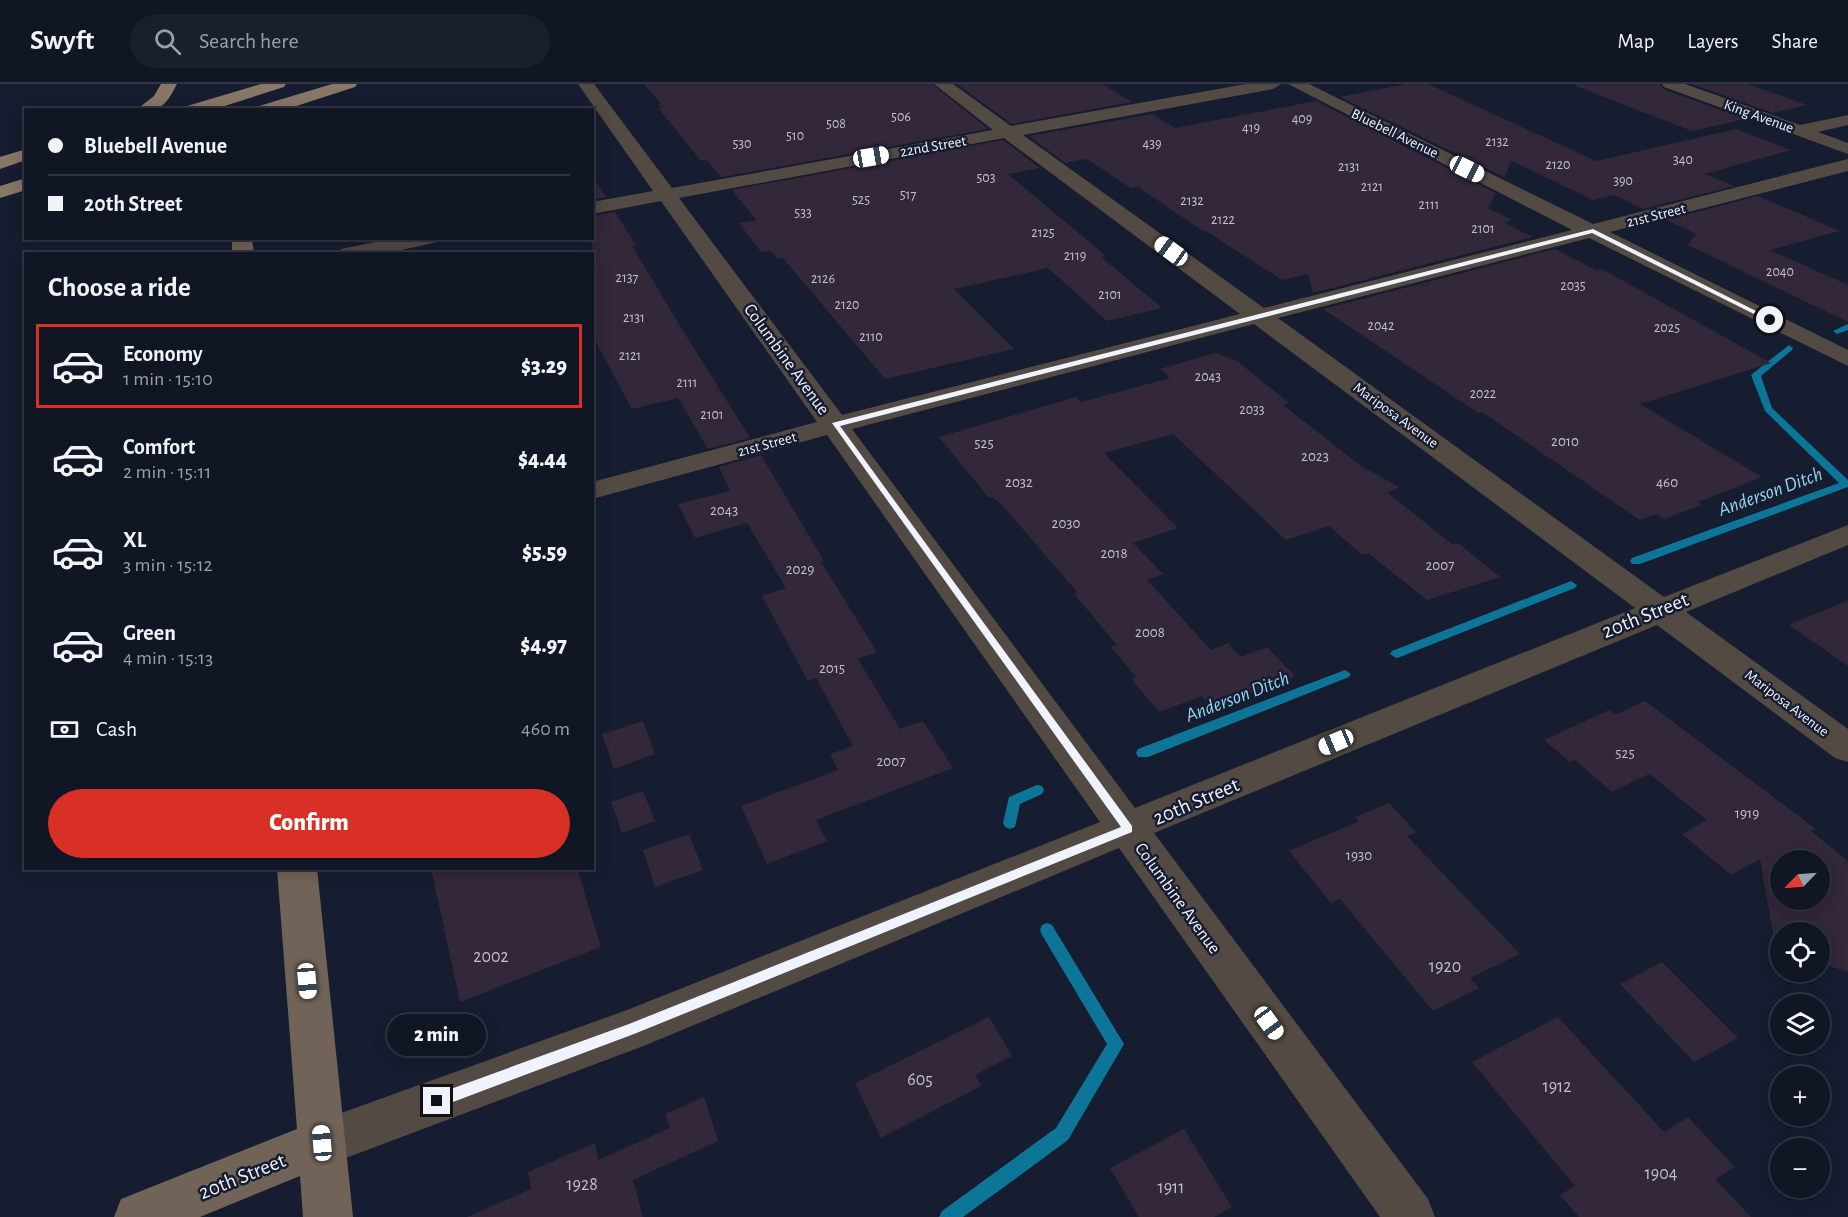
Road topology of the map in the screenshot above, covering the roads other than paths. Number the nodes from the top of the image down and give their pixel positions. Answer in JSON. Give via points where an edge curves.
{"nodes":[{"id":1,"x":169,"y":84,"type":"edge"},
{"id":2,"x":278,"y":84,"type":"edge"},
{"id":3,"x":314,"y":84,"type":"edge"},
{"id":4,"x":349,"y":84,"type":"edge"},
{"id":5,"x":586,"y":84,"type":"edge"},
{"id":6,"x":942,"y":84,"type":"edge"},
{"id":7,"x":1273,"y":84,"type":"edge"},
{"id":8,"x":1296,"y":84,"type":"edge"},
{"id":9,"x":1670,"y":84,"type":"edge"},
{"id":10,"x":241,"y":100,"type":"edge"},
{"id":11,"x":212,"y":101,"type":"edge"},
{"id":12,"x":147,"y":108,"type":"edge"},
{"id":13,"x":198,"y":108,"type":"edge"},
{"id":14,"x":271,"y":108,"type":"edge"},
{"id":15,"x":1848,"y":120,"type":"edge"},
{"id":16,"x":1799,"y":131,"type":"junction"},
{"id":17,"x":1007,"y":132,"type":"junction"},
{"id":18,"x":1848,"y":149,"type":"edge"},
{"id":19,"x":24,"y":155,"type":"edge"},
{"id":20,"x":24,"y":161,"type":"edge"},
{"id":21,"x":0,"y":163,"type":"edge"},
{"id":22,"x":1848,"y":165,"type":"edge"},
{"id":23,"x":0,"y":168,"type":"edge"},
{"id":24,"x":24,"y":185,"type":"edge"},
{"id":25,"x":0,"y":192,"type":"edge"},
{"id":26,"x":667,"y":194,"type":"junction"},
{"id":27,"x":594,"y":208,"type":"edge"},
{"id":28,"x":1593,"y":231,"type":"junction"},
{"id":29,"x":420,"y":240,"type":"edge"},
{"id":30,"x":359,"y":252,"type":"edge"},
{"id":31,"x":1260,"y":315,"type":"junction"},
{"id":32,"x":1848,"y":359,"type":"edge"},
{"id":33,"x":835,"y":425,"type":"junction"},
{"id":34,"x":594,"y":490,"type":"edge"},
{"id":35,"x":1848,"y":534,"type":"edge"},
{"id":36,"x":1660,"y":609,"type":"junction"},
{"id":37,"x":1848,"y":748,"type":"edge"},
{"id":38,"x":1128,"y":829,"type":"junction"},
{"id":39,"x":297,"y":870,"type":"edge"},
{"id":40,"x":322,"y":1143,"type":"junction"},
{"id":41,"x":139,"y":1217,"type":"edge"},
{"id":42,"x":328,"y":1217,"type":"edge"},
{"id":43,"x":1410,"y":1217,"type":"edge"}],
"edges":[{"from":1,"to":12,"type":"main road","via":[[160,99]]},
{"from":2,"to":10,"type":"main road"},
{"from":3,"to":10,"type":"main road","via":[[274,97]]},
{"from":4,"to":14,"type":"main road"},
{"from":5,"to":26,"type":"street","name":"Columbine Avenue"},
{"from":6,"to":17,"type":"street","name":"Mariposa Avenue"},
{"from":7,"to":17,"type":"street","name":"22nd Street"},
{"from":8,"to":28,"type":"street","name":"Bluebell Avenue"},
{"from":9,"to":16,"type":"street","name":"King Avenue"},
{"from":10,"to":11,"type":"main road"},
{"from":11,"to":13,"type":"main road"},
{"from":15,"to":16,"type":"street"},
{"from":16,"to":18,"type":"street","name":"King Avenue"},
{"from":17,"to":26,"type":"street","name":"22nd Street"},
{"from":17,"to":31,"type":"street","name":"Mariposa Avenue"},
{"from":19,"to":21,"type":"main road"},
{"from":20,"to":23,"type":"main road"},
{"from":22,"to":28,"type":"street","name":"21st Street"},
{"from":24,"to":25,"type":"main road"},
{"from":26,"to":27,"type":"street","name":"22nd Street"},
{"from":26,"to":33,"type":"street","name":"Columbine Avenue"},
{"from":28,"to":31,"type":"street","name":"21st Street"},
{"from":28,"to":32,"type":"street","name":"Bluebell Avenue"},
{"from":29,"to":30,"type":"street"},
{"from":31,"to":33,"type":"street","name":"21st Street"},
{"from":31,"to":36,"type":"street","name":"Mariposa Avenue"},
{"from":33,"to":34,"type":"street","name":"21st Street"},
{"from":33,"to":38,"type":"street","name":"Columbine Avenue"},
{"from":35,"to":36,"type":"street","name":"20th Street"},
{"from":36,"to":37,"type":"street","name":"Mariposa Avenue"},
{"from":36,"to":38,"type":"street","name":"20th Street"},
{"from":38,"to":40,"type":"street","name":"20th Street","via":[[630,1030]]},
{"from":38,"to":43,"type":"street","name":"Columbine Avenue"},
{"from":39,"to":40,"type":"street"},
{"from":40,"to":41,"type":"street","name":"20th Street"},
{"from":40,"to":42,"type":"street"}]}
